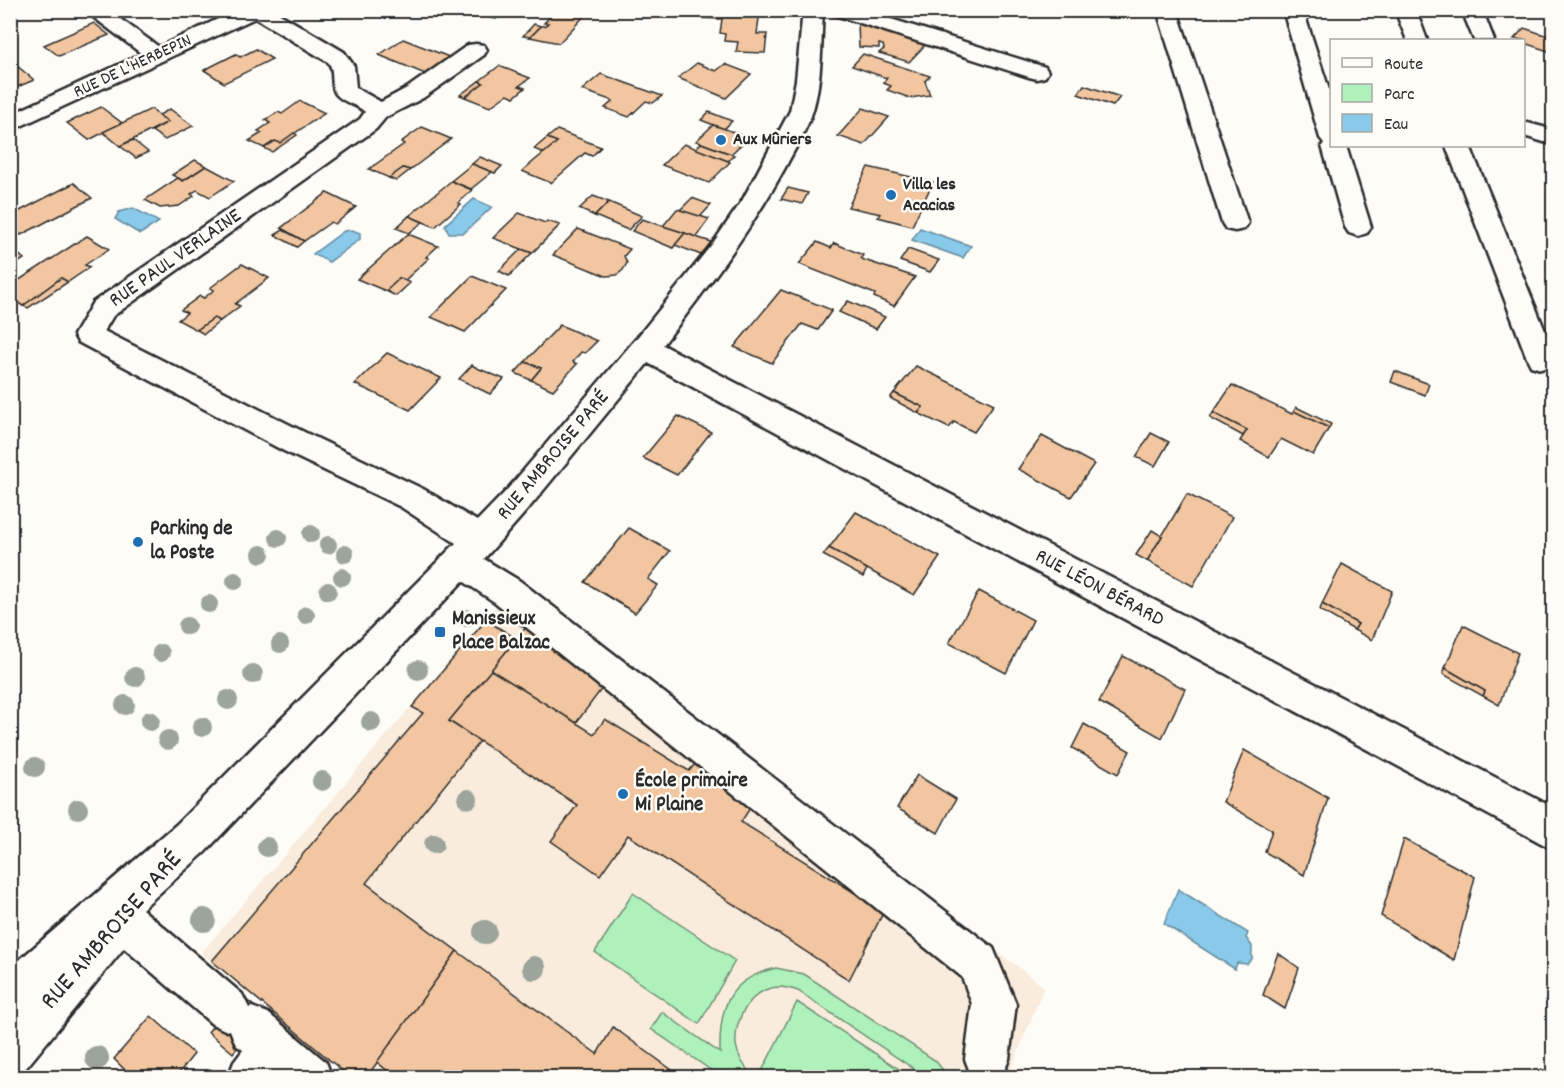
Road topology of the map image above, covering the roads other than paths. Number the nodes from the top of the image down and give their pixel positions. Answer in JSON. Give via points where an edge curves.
{"nodes":[{"id":1,"x":94,"y":10,"type":"edge"},
{"id":2,"x":256,"y":10,"type":"edge"},
{"id":3,"x":813,"y":10,"type":"edge"},
{"id":4,"x":840,"y":10,"type":"edge"},
{"id":5,"x":1167,"y":10,"type":"edge"},
{"id":6,"x":1293,"y":10,"type":"edge"},
{"id":7,"x":1405,"y":10,"type":"edge"},
{"id":8,"x":1476,"y":10,"type":"edge"},
{"id":9,"x":1417,"y":39,"type":"edge"},
{"id":10,"x":1484,"y":39,"type":"edge"},
{"id":11,"x":477,"y":50,"type":"dead end"},
{"id":12,"x":158,"y":56,"type":"junction"},
{"id":13,"x":1037,"y":72,"type":"dead end"},
{"id":14,"x":378,"y":112,"type":"junction"},
{"id":15,"x":10,"y":124,"type":"edge"},
{"id":16,"x":1525,"y":129,"type":"edge"},
{"id":17,"x":1330,"y":131,"type":"edge"},
{"id":18,"x":1554,"y":138,"type":"edge"},
{"id":19,"x":1334,"y":147,"type":"edge"},
{"id":20,"x":1458,"y":147,"type":"edge"},
{"id":21,"x":1235,"y":223,"type":"dead end"},
{"id":22,"x":1358,"y":227,"type":"dead end"},
{"id":23,"x":645,"y":348,"type":"junction"},
{"id":24,"x":1541,"y":358,"type":"dead end"},
{"id":25,"x":471,"y":551,"type":"junction"},
{"id":26,"x":1554,"y":830,"type":"edge"},
{"id":27,"x":191,"y":838,"type":"junction"},
{"id":28,"x":122,"y":919,"type":"junction"},
{"id":29,"x":10,"y":997,"type":"edge"},
{"id":30,"x":250,"y":1041,"type":"edge"},
{"id":31,"x":10,"y":1053,"type":"edge"},
{"id":32,"x":987,"y":1059,"type":"dead end"},
{"id":33,"x":310,"y":1077,"type":"edge"}],
"edges":[{"from":1,"to":12,"type":"street"},
{"from":2,"to":12,"type":"street","name":"RUE DE L'HERBEPIN"},
{"from":2,"to":14,"type":"street","via":[[336,57],[343,66],[345,91]]},
{"from":3,"to":23,"type":"street","name":"RUE AMBROISE PARÉ","via":[[807,80],[801,111],[791,134],[722,249]]},
{"from":4,"to":13,"type":"street"},
{"from":5,"to":21,"type":"street"},
{"from":6,"to":17,"type":"street"},
{"from":7,"to":9,"type":"street"},
{"from":8,"to":10,"type":"street","via":[[1473,13]]},
{"from":11,"to":14,"type":"street","via":[[415,93]]},
{"from":12,"to":15,"type":"street","name":"RUE DE L'HERBEPIN"},
{"from":14,"to":25,"type":"street","name":"RUE PAUL VERLAINE","via":[[368,124],[104,309],[88,335],[412,498]]},
{"from":16,"to":18,"type":"street"},
{"from":19,"to":22,"type":"street"},
{"from":20,"to":24,"type":"street"},
{"from":23,"to":25,"type":"street","name":"RUE AMBROISE PARÉ"},
{"from":23,"to":26,"type":"street","name":"RUE LÉON BÉRARD"},
{"from":25,"to":27,"type":"street","name":"RUE AMBROISE PARÉ"},
{"from":25,"to":32,"type":"street","via":[[508,592],[978,963],[994,1004]]},
{"from":27,"to":28,"type":"street","name":"RUE AMBROISE PARÉ"},
{"from":27,"to":29,"type":"street","name":"RUE AMBROISE PARÉ"},
{"from":28,"to":30,"type":"street"},
{"from":28,"to":31,"type":"street","name":"RUE AMBROISE PARÉ"},
{"from":30,"to":33,"type":"street"}]}
